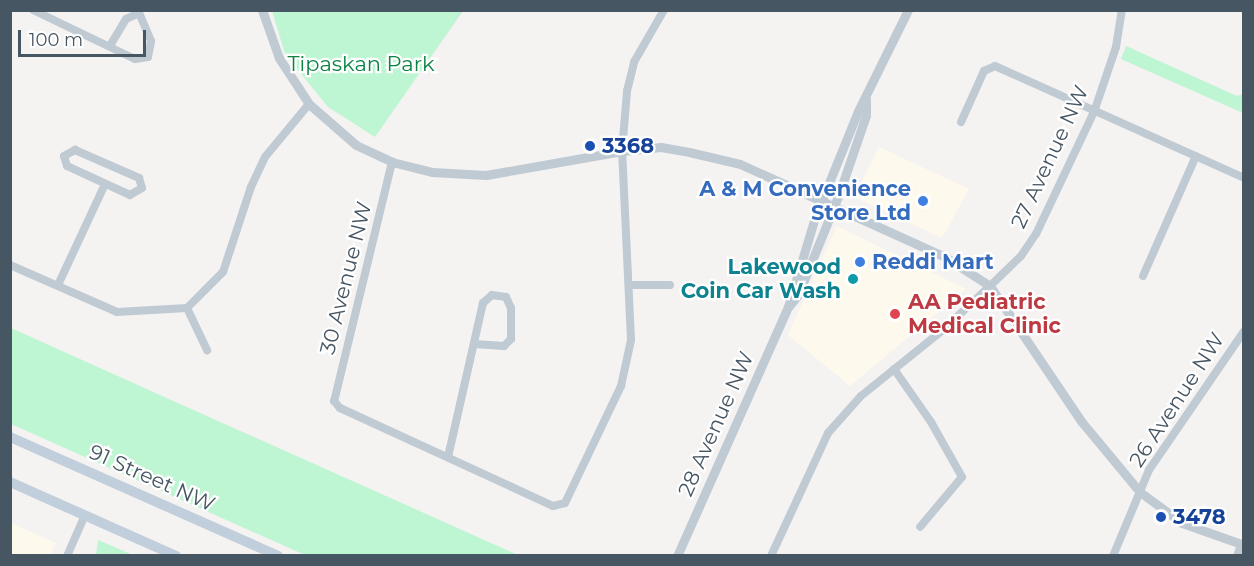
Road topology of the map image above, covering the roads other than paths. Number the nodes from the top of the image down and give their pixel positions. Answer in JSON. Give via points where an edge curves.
{"nodes":[{"id":1,"x":33,"y":10,"type":"edge"},
{"id":2,"x":262,"y":10,"type":"edge"},
{"id":3,"x":664,"y":10,"type":"edge"},
{"id":4,"x":908,"y":10,"type":"edge"},
{"id":5,"x":1122,"y":10,"type":"edge"},
{"id":6,"x":110,"y":46,"type":"junction"},
{"id":7,"x":866,"y":99,"type":"junction"},
{"id":8,"x":309,"y":104,"type":"junction"},
{"id":9,"x":1094,"y":112,"type":"junction"},
{"id":10,"x":961,"y":122,"type":"dead end"},
{"id":11,"x":622,"y":151,"type":"junction"},
{"id":12,"x":1196,"y":156,"type":"junction"},
{"id":13,"x":392,"y":162,"type":"junction"},
{"id":14,"x":1244,"y":178,"type":"edge"},
{"id":15,"x":105,"y":184,"type":"junction"},
{"id":16,"x":821,"y":199,"type":"junction"},
{"id":17,"x":834,"y":205,"type":"junction"},
{"id":18,"x":10,"y":265,"type":"edge"},
{"id":19,"x":1143,"y":276,"type":"dead end"},
{"id":20,"x":58,"y":285,"type":"junction"},
{"id":21,"x":630,"y":285,"type":"junction"},
{"id":22,"x":670,"y":285,"type":"dead end"},
{"id":23,"x":990,"y":286,"type":"junction"},
{"id":24,"x":788,"y":307,"type":"junction"},
{"id":25,"x":187,"y":308,"type":"junction"},
{"id":26,"x":1244,"y":331,"type":"edge"},
{"id":27,"x":474,"y":344,"type":"junction"},
{"id":28,"x":207,"y":350,"type":"dead end"},
{"id":29,"x":894,"y":369,"type":"junction"},
{"id":30,"x":10,"y":438,"type":"edge"},
{"id":31,"x":448,"y":457,"type":"junction"},
{"id":32,"x":10,"y":482,"type":"edge"},
{"id":33,"x":1140,"y":492,"type":"junction"},
{"id":34,"x":85,"y":515,"type":"junction"},
{"id":35,"x":920,"y":527,"type":"dead end"},
{"id":36,"x":1242,"y":545,"type":"edge"},
{"id":37,"x":67,"y":555,"type":"edge"},
{"id":38,"x":176,"y":555,"type":"edge"},
{"id":39,"x":278,"y":555,"type":"edge"},
{"id":40,"x":677,"y":555,"type":"edge"},
{"id":41,"x":771,"y":555,"type":"edge"},
{"id":42,"x":1113,"y":555,"type":"edge"},
{"id":43,"x":1237,"y":555,"type":"edge"}],
"edges":[{"from":1,"to":6,"type":"street"},
{"from":2,"to":8,"type":"street","via":[[279,58]]},
{"from":3,"to":11,"type":"street","via":[[634,62],[627,91]]},
{"from":4,"to":7,"type":"street","name":"28 Avenue NW"},
{"from":5,"to":9,"type":"street","name":"27 Avenue NW","via":[[1116,47]]},
{"from":6,"to":6,"type":"street","via":[[135,59],[148,57],[151,41],[139,13],[126,19]]},
{"from":7,"to":16,"type":"street","name":"28 Avenue NW"},
{"from":7,"to":17,"type":"street","name":"28 Avenue NW","via":[[866,115]]},
{"from":8,"to":13,"type":"street","via":[[356,145]]},
{"from":8,"to":25,"type":"street","via":[[265,157],[223,272]]},
{"from":9,"to":10,"type":"street","via":[[995,66],[984,71]]},
{"from":9,"to":12,"type":"street"},
{"from":9,"to":23,"type":"street","name":"27 Avenue NW","via":[[1036,234],[1021,256]]},
{"from":11,"to":13,"type":"street","via":[[486,175],[432,172]]},
{"from":11,"to":16,"type":"street","via":[[662,147],[709,156],[740,164]]},
{"from":11,"to":21,"type":"street"},
{"from":12,"to":14,"type":"street"},
{"from":12,"to":19,"type":"street"},
{"from":13,"to":31,"type":"street","name":"30 Avenue NW","via":[[334,401],[340,408]]},
{"from":15,"to":15,"type":"street","via":[[67,166],[64,156],[75,150],[139,178],[142,188],[130,195]]},
{"from":15,"to":20,"type":"street"},
{"from":16,"to":17,"type":"street"},
{"from":16,"to":24,"type":"street","name":"28 Avenue NW"},
{"from":17,"to":23,"type":"street","via":[[923,245]]},
{"from":17,"to":24,"type":"street","name":"28 Avenue NW","via":[[798,295]]},
{"from":18,"to":20,"type":"street"},
{"from":20,"to":25,"type":"street","via":[[117,312]]},
{"from":21,"to":22,"type":"street"},
{"from":21,"to":31,"type":"street","via":[[631,340],[621,386],[565,503],[552,506]]},
{"from":23,"to":29,"type":"street","name":"27 Avenue NW"},
{"from":23,"to":33,"type":"street","via":[[1087,429]]},
{"from":24,"to":40,"type":"street","name":"28 Avenue NW"},
{"from":25,"to":28,"type":"street"},
{"from":26,"to":33,"type":"street","name":"26 Avenue NW","via":[[1149,470]]},
{"from":27,"to":27,"type":"street","via":[[504,346],[511,339],[511,308],[506,297],[492,295],[484,301]]},
{"from":27,"to":31,"type":"street"},
{"from":29,"to":35,"type":"street","via":[[931,422],[962,477]]},
{"from":29,"to":41,"type":"street","name":"27 Avenue NW","via":[[861,396],[828,433]]},
{"from":30,"to":39,"type":"main road","name":"91 Street NW"},
{"from":32,"to":34,"type":"main road"},
{"from":33,"to":36,"type":"street","via":[[1182,523]]},
{"from":33,"to":42,"type":"street","name":"26 Avenue NW"},
{"from":34,"to":37,"type":"street"},
{"from":34,"to":38,"type":"main road"},
{"from":36,"to":43,"type":"street"}]}
